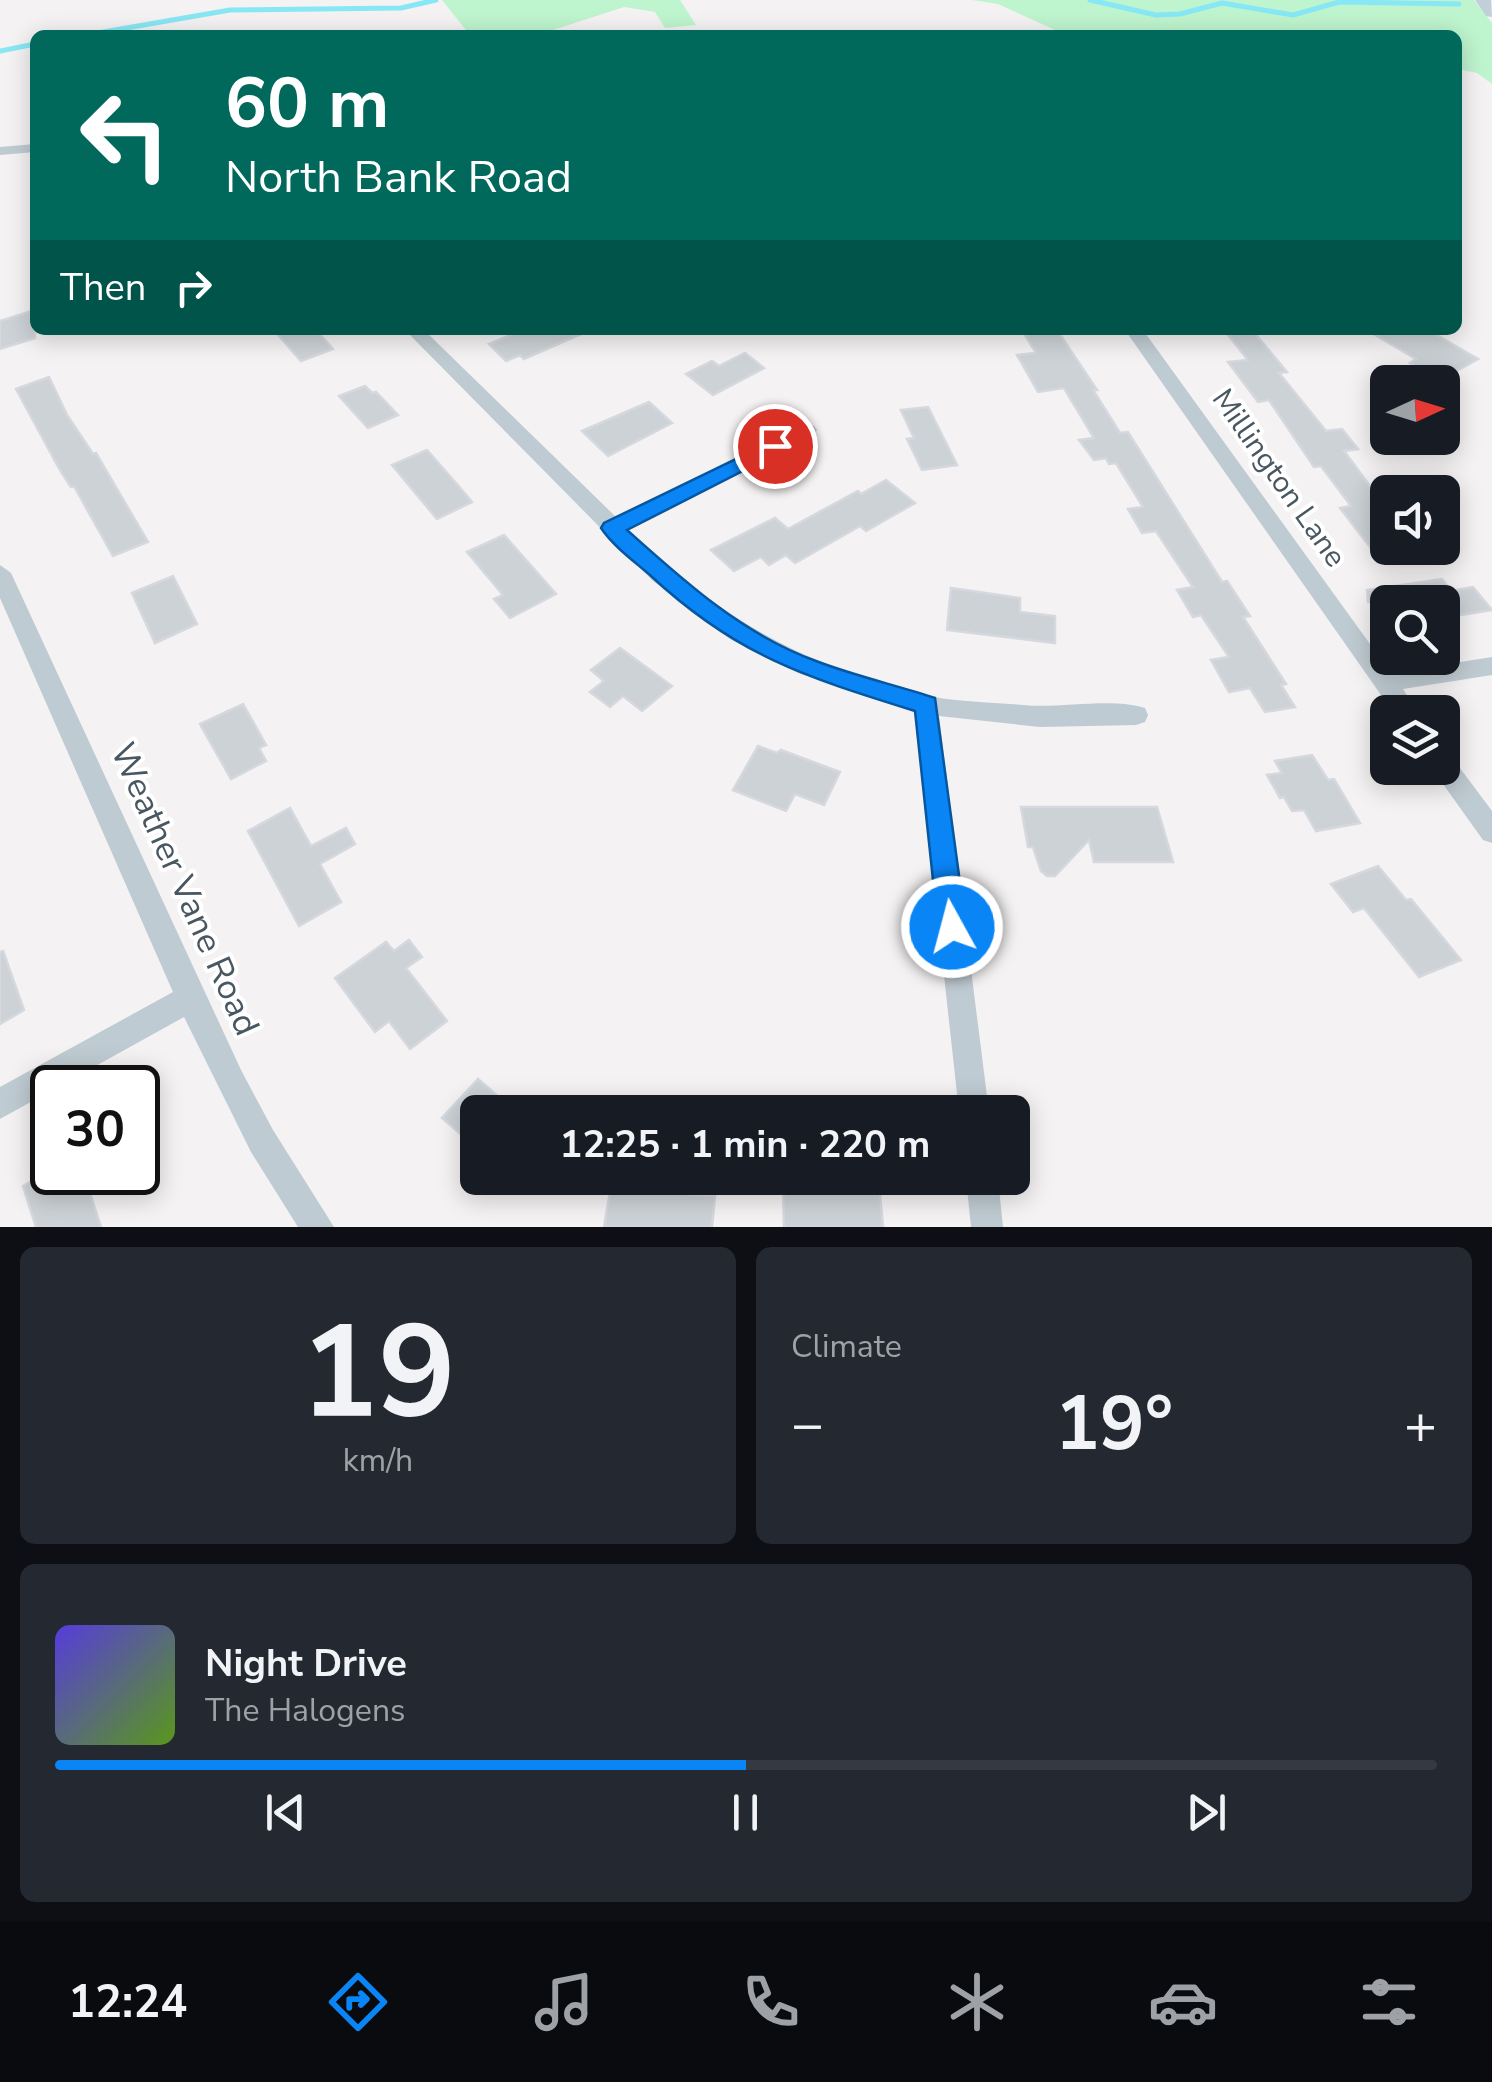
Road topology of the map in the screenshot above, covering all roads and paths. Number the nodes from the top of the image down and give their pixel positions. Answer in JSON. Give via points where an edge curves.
{"nodes":[{"id":1,"x":1483,"y":0,"type":"edge"},
{"id":2,"x":1492,"y":12,"type":"edge"},
{"id":3,"x":30,"y":148,"type":"edge"},
{"id":4,"x":0,"y":150,"type":"edge"},
{"id":5,"x":419,"y":335,"type":"edge"},
{"id":6,"x":1138,"y":335,"type":"edge"},
{"id":7,"x":808,"y":430,"type":"dead end"},
{"id":8,"x":612,"y":528,"type":"junction"},
{"id":9,"x":0,"y":573,"type":"edge"},
{"id":10,"x":9,"y":617,"type":"edge"},
{"id":11,"x":1492,"y":666,"type":"edge"},
{"id":12,"x":1385,"y":683,"type":"junction"},
{"id":13,"x":1394,"y":695,"type":"edge"},
{"id":14,"x":926,"y":705,"type":"junction"},
{"id":15,"x":1136,"y":715,"type":"dead end"},
{"id":16,"x":1458,"y":785,"type":"edge"},
{"id":17,"x":1492,"y":832,"type":"edge"},
{"id":18,"x":191,"y":998,"type":"junction"},
{"id":19,"x":972,"y":1095,"type":"edge"},
{"id":20,"x":0,"y":1104,"type":"edge"},
{"id":21,"x":984,"y":1195,"type":"edge"},
{"id":22,"x":318,"y":1227,"type":"edge"},
{"id":23,"x":987,"y":1227,"type":"edge"}],
"edges":[{"from":1,"to":2,"type":"main road"},
{"from":3,"to":4,"type":"street"},
{"from":5,"to":8,"type":"street"},
{"from":6,"to":12,"type":"street","name":"Millington Lane"},
{"from":7,"to":8,"type":"street"},
{"from":8,"to":14,"type":"street","via":[[696,605],[738,633],[806,668]]},
{"from":9,"to":10,"type":"street","name":"Weather Vane Road"},
{"from":10,"to":18,"type":"street","name":"Weather Vane Road"},
{"from":11,"to":12,"type":"street"},
{"from":12,"to":13,"type":"street","name":"Millington Lane"},
{"from":14,"to":15,"type":"street","via":[[1040,718]]},
{"from":14,"to":19,"type":"street"},
{"from":16,"to":17,"type":"street"},
{"from":18,"to":20,"type":"street"},
{"from":18,"to":22,"type":"street","name":"Weather Vane Road","via":[[257,1137]]},
{"from":21,"to":23,"type":"street"}]}
